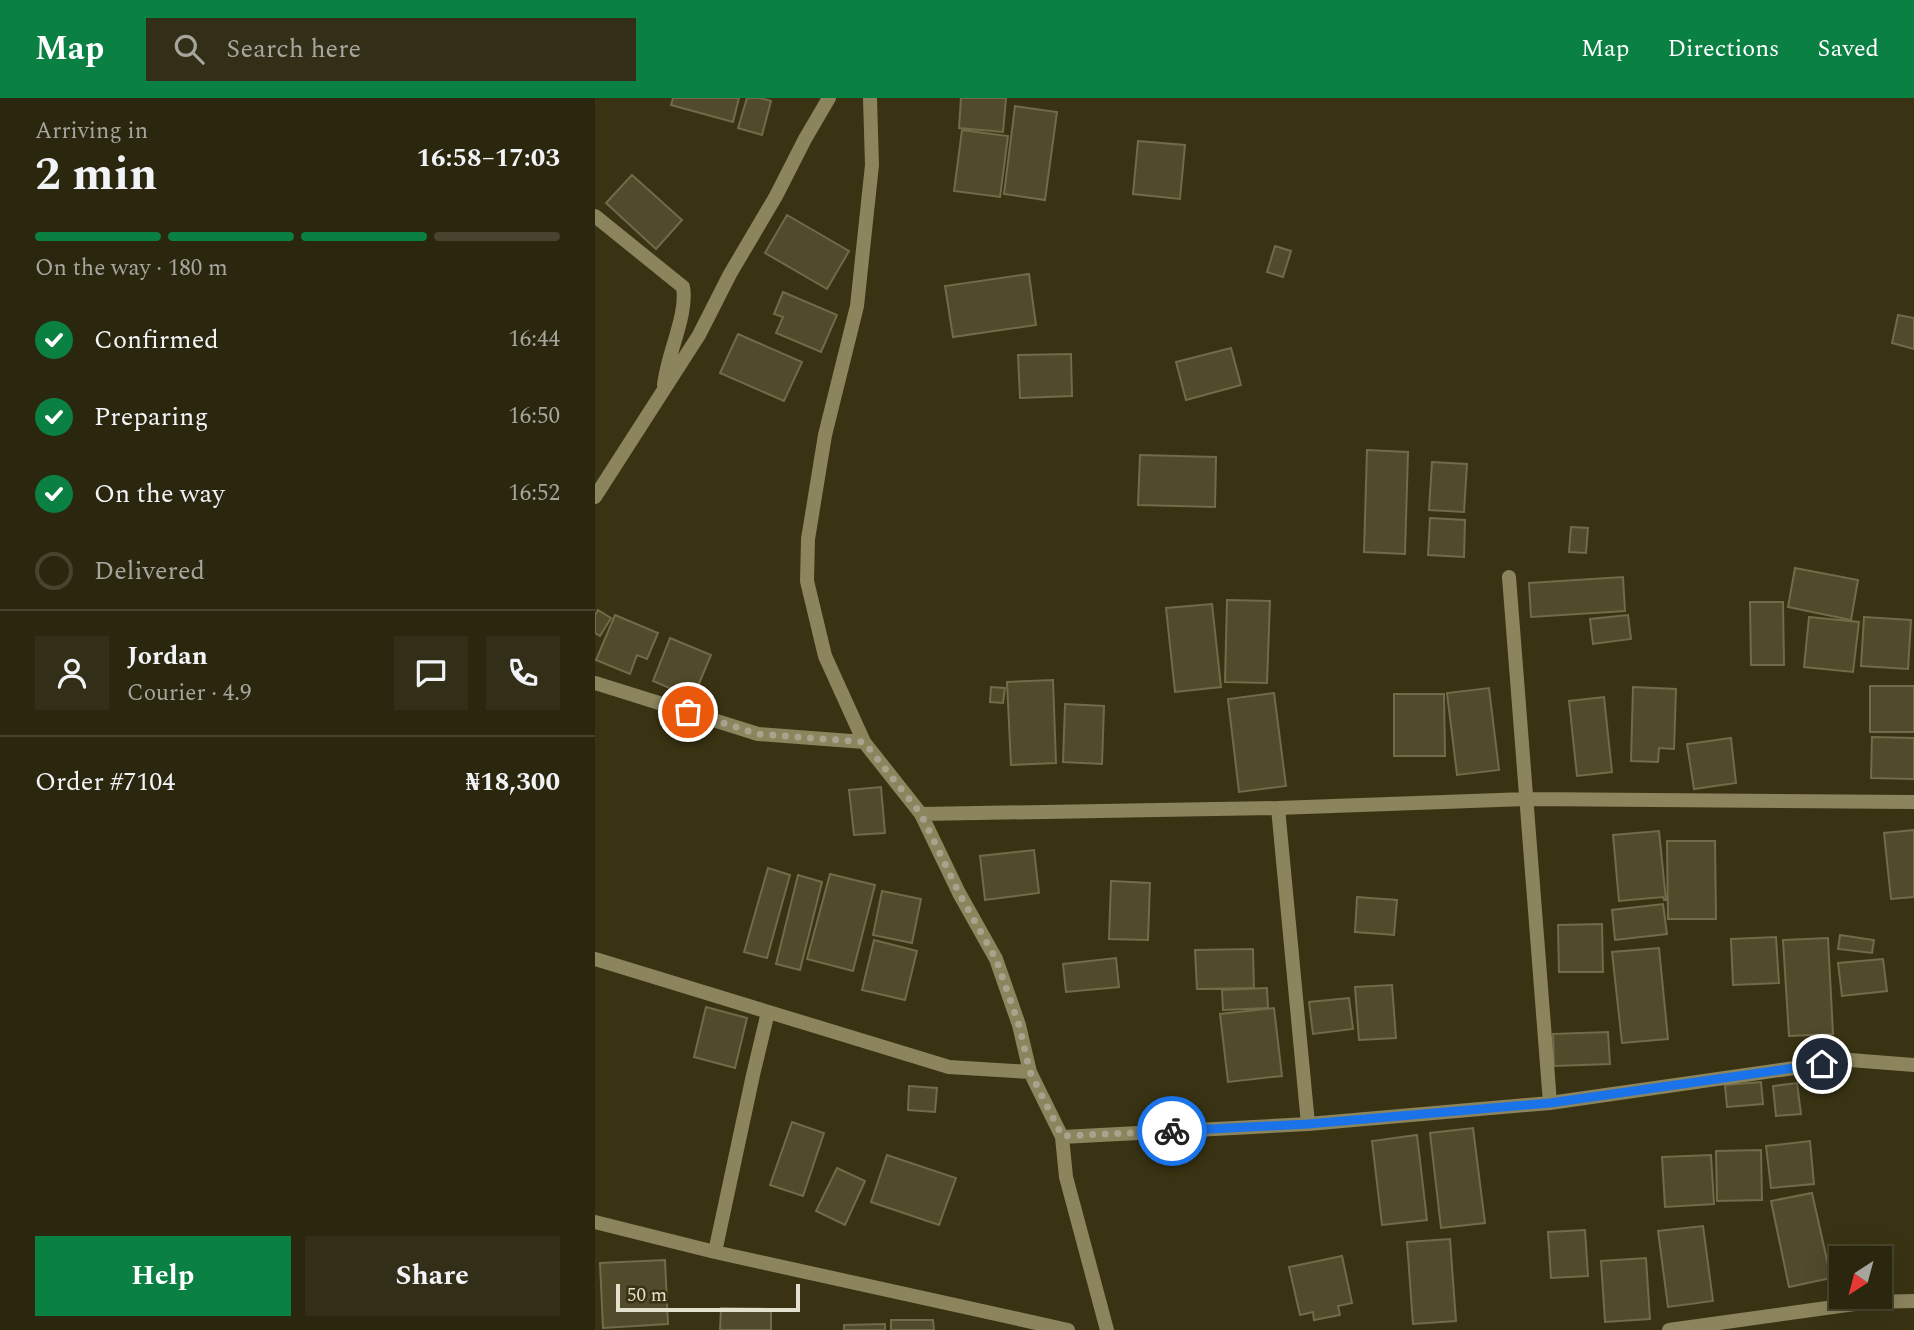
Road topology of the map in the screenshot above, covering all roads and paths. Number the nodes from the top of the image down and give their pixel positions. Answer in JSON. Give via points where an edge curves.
{"nodes":[{"id":1,"x":829,"y":98,"type":"edge"},
{"id":2,"x":870,"y":98,"type":"edge"},
{"id":3,"x":595,"y":216,"type":"edge"},
{"id":4,"x":664,"y":390,"type":"junction"},
{"id":5,"x":595,"y":497,"type":"edge"},
{"id":6,"x":1509,"y":577,"type":"dead end"},
{"id":7,"x":595,"y":683,"type":"edge"},
{"id":8,"x":864,"y":742,"type":"junction"},
{"id":9,"x":1527,"y":799,"type":"junction"},
{"id":10,"x":1914,"y":802,"type":"edge"},
{"id":11,"x":1278,"y":808,"type":"junction"},
{"id":12,"x":921,"y":814,"type":"junction"},
{"id":13,"x":595,"y":959,"type":"edge"},
{"id":14,"x":768,"y":1012,"type":"junction"},
{"id":15,"x":1914,"y":1065,"type":"edge"},
{"id":16,"x":1030,"y":1072,"type":"junction"},
{"id":17,"x":1550,"y":1103,"type":"junction"},
{"id":18,"x":1308,"y":1124,"type":"junction"},
{"id":19,"x":1062,"y":1136,"type":"junction"},
{"id":20,"x":595,"y":1222,"type":"edge"},
{"id":21,"x":715,"y":1252,"type":"junction"},
{"id":22,"x":1914,"y":1301,"type":"edge"},
{"id":23,"x":1068,"y":1330,"type":"edge"},
{"id":24,"x":1107,"y":1330,"type":"edge"},
{"id":25,"x":1669,"y":1330,"type":"edge"}],
"edges":[{"from":1,"to":4,"type":"street"},
{"from":2,"to":8,"type":"street","via":[[872,165],[857,306],[825,435],[808,539],[807,581],[825,656]]},
{"from":3,"to":4,"type":"street","via":[[683,287],[683,311],[666,366]]},
{"from":4,"to":5,"type":"street"},
{"from":6,"to":9,"type":"street"},
{"from":7,"to":8,"type":"street","via":[[758,734]]},
{"from":8,"to":12,"type":"street"},
{"from":9,"to":10,"type":"street"},
{"from":9,"to":11,"type":"street"},
{"from":9,"to":17,"type":"street"},
{"from":11,"to":12,"type":"street"},
{"from":11,"to":18,"type":"street"},
{"from":12,"to":16,"type":"street","via":[[996,959]]},
{"from":13,"to":14,"type":"street"},
{"from":14,"to":16,"type":"street","via":[[949,1067]]},
{"from":14,"to":21,"type":"street"},
{"from":15,"to":17,"type":"street","via":[[1850,1060]]},
{"from":16,"to":19,"type":"street"},
{"from":17,"to":18,"type":"street"},
{"from":18,"to":19,"type":"street"},
{"from":19,"to":24,"type":"street","via":[[1066,1177]]},
{"from":20,"to":21,"type":"street"},
{"from":21,"to":23,"type":"street"},
{"from":22,"to":25,"type":"street","via":[[1869,1302]]}]}
